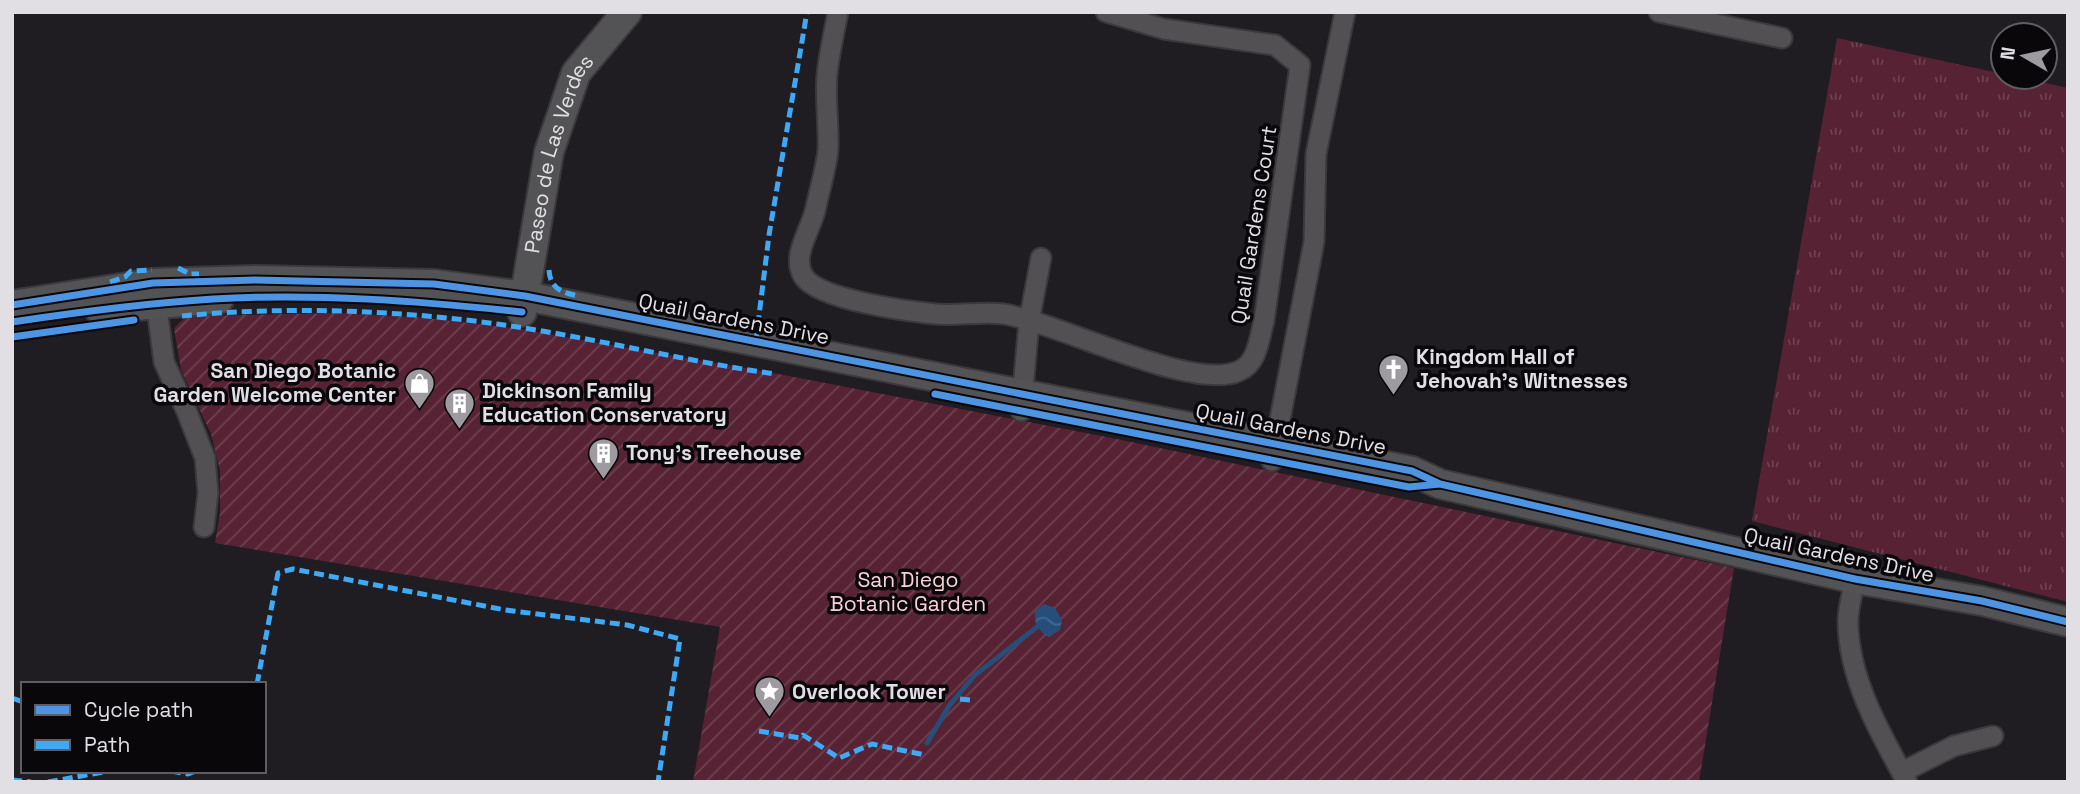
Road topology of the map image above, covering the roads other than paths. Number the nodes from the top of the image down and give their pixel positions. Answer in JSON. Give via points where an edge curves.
{"nodes":[{"id":1,"x":627,"y":12,"type":"edge"},
{"id":2,"x":838,"y":12,"type":"edge"},
{"id":3,"x":1106,"y":12,"type":"edge"},
{"id":4,"x":1346,"y":12,"type":"edge"},
{"id":5,"x":1659,"y":12,"type":"edge"},
{"id":6,"x":1782,"y":38,"type":"dead end"},
{"id":7,"x":1041,"y":258,"type":"dead end"},
{"id":8,"x":155,"y":294,"type":"junction"},
{"id":9,"x":524,"y":304,"type":"junction"},
{"id":10,"x":12,"y":305,"type":"edge"},
{"id":11,"x":1029,"y":322,"type":"junction"},
{"id":12,"x":12,"y":323,"type":"edge"},
{"id":13,"x":1023,"y":402,"type":"junction"},
{"id":14,"x":1274,"y":452,"type":"junction"},
{"id":15,"x":204,"y":527,"type":"dead end"},
{"id":16,"x":1855,"y":579,"type":"junction"},
{"id":17,"x":2068,"y":622,"type":"edge"},
{"id":18,"x":1993,"y":736,"type":"dead end"},
{"id":19,"x":1904,"y":777,"type":"edge"}],
"edges":[{"from":1,"to":9,"type":"main road","name":"Paseo de Las Verdes","via":[[576,73],[549,152]]},
{"from":2,"to":11,"type":"street","name":"Quail Gardens Court","via":[[827,76],[828,151],[799,265],[805,278],[818,290],[873,305],[936,314],[1004,314]]},
{"from":3,"to":11,"type":"street","name":"Quail Gardens Court","via":[[1164,29],[1275,45],[1300,65],[1264,321],[1254,357],[1240,371],[1216,376],[1149,362]]},
{"from":4,"to":14,"type":"street","via":[[1316,154],[1314,242]]},
{"from":5,"to":6,"type":"street"},
{"from":7,"to":11,"type":"street"},
{"from":8,"to":9,"type":"main road","name":"Quail Gardens Drive","via":[[255,279],[341,280],[434,284]]},
{"from":8,"to":10,"type":"main road","name":"Quail Gardens Drive"},
{"from":8,"to":12,"type":"main road","name":"Quail Gardens Drive"},
{"from":8,"to":15,"type":"street","via":[[164,362],[205,458],[208,493]]},
{"from":9,"to":13,"type":"main road","name":"Quail Gardens Drive"},
{"from":11,"to":13,"type":"street"},
{"from":13,"to":14,"type":"main road","name":"Quail Gardens Drive"},
{"from":14,"to":16,"type":"main road","name":"Quail Gardens Drive","via":[[1412,471],[1440,484]]},
{"from":16,"to":17,"type":"main road","name":"Quail Gardens Drive","via":[[1982,601]]},
{"from":16,"to":19,"type":"street","via":[[1848,620],[1852,662]]},
{"from":18,"to":19,"type":"street","via":[[1954,746]]}]}
